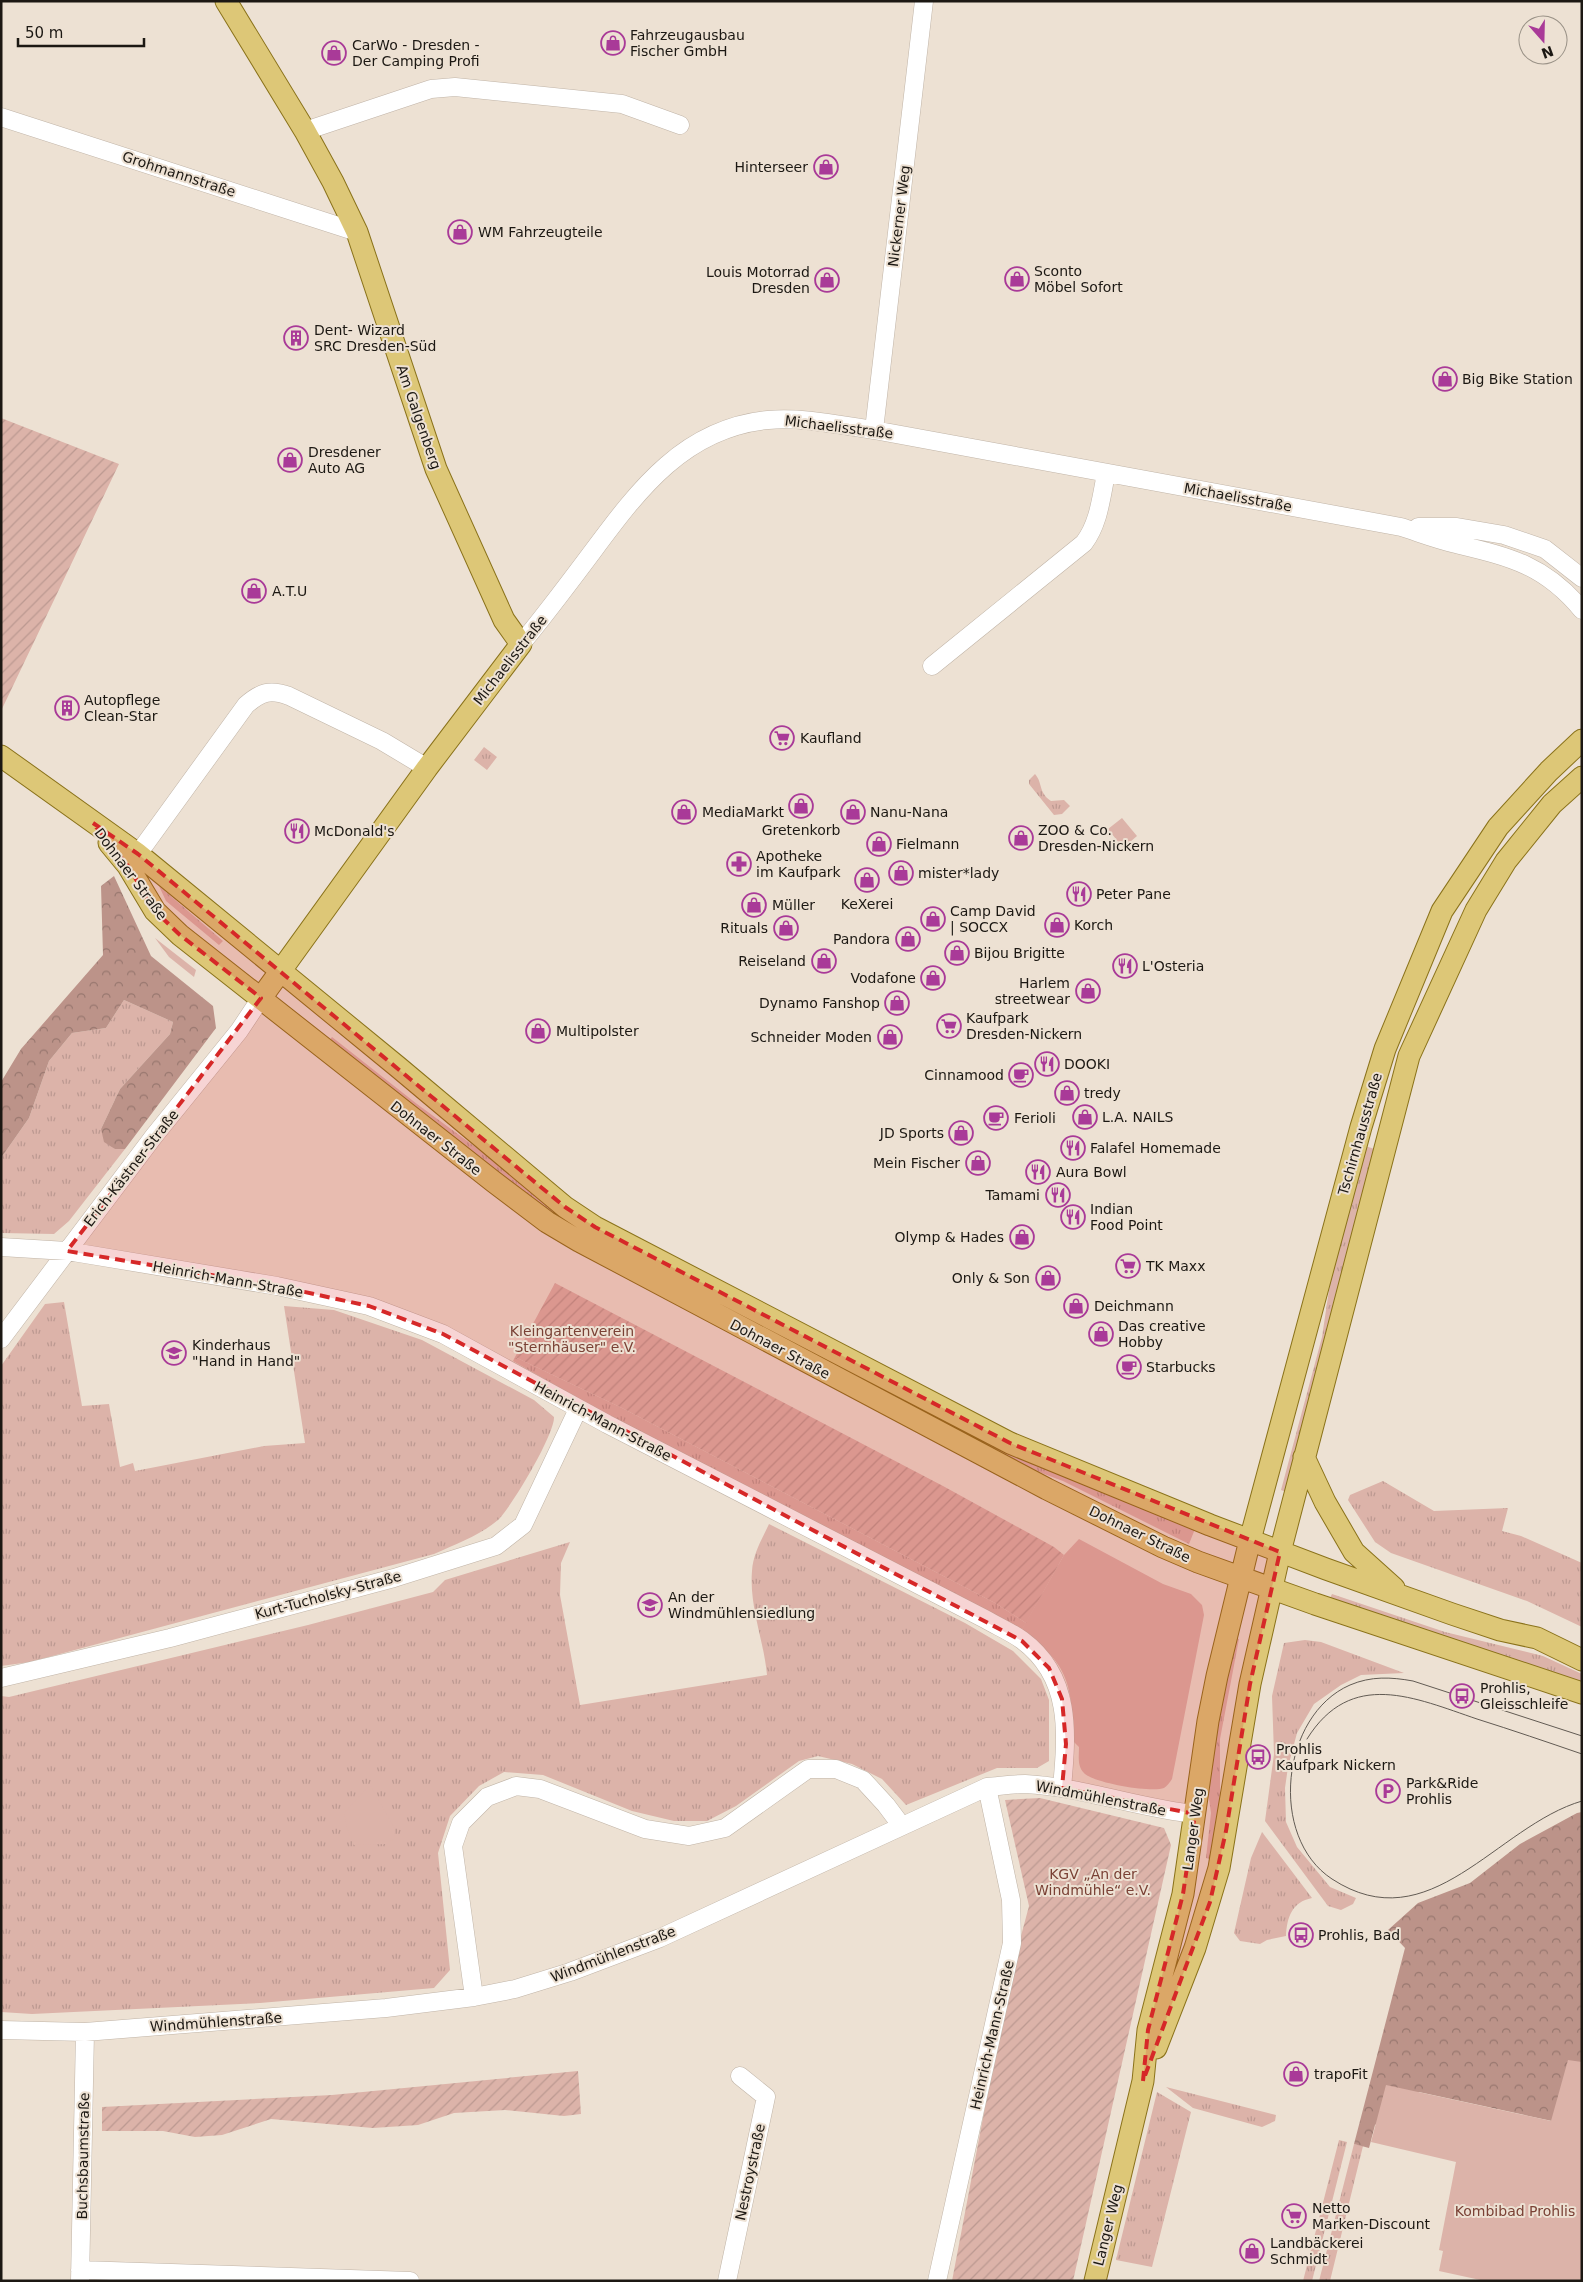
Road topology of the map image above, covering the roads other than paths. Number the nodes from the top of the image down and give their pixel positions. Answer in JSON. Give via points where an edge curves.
{"nodes":[{"id":1,"x":226,"y":1,"type":"edge"},
{"id":2,"x":924,"y":1,"type":"edge"},
{"id":3,"x":1,"y":117,"type":"edge"},
{"id":4,"x":680,"y":125,"type":"dead end"},
{"id":5,"x":304,"y":131,"type":"junction"},
{"id":6,"x":356,"y":232,"type":"junction"},
{"id":7,"x":874,"y":430,"type":"junction"},
{"id":8,"x":1106,"y":474,"type":"junction"},
{"id":9,"x":1401,"y":527,"type":"junction"},
{"id":10,"x":1582,"y":578,"type":"edge"},
{"id":11,"x":1582,"y":610,"type":"edge"},
{"id":12,"x":521,"y":644,"type":"junction"},
{"id":13,"x":932,"y":666,"type":"dead end"},
{"id":14,"x":1582,"y":740,"type":"edge"},
{"id":15,"x":1,"y":756,"type":"edge"},
{"id":16,"x":427,"y":768,"type":"junction"},
{"id":17,"x":1582,"y":777,"type":"edge"},
{"id":18,"x":92,"y":823,"type":"junction"},
{"id":19,"x":138,"y":854,"type":"junction"},
{"id":20,"x":281,"y":972,"type":"junction"},
{"id":21,"x":261,"y":998,"type":"junction"},
{"id":22,"x":1,"y":1246,"type":"edge"},
{"id":23,"x":67,"y":1251,"type":"junction"},
{"id":24,"x":1,"y":1339,"type":"edge"},
{"id":25,"x":578,"y":1408,"type":"junction"},
{"id":26,"x":1304,"y":1457,"type":"junction"},
{"id":27,"x":1250,"y":1540,"type":"junction"},
{"id":28,"x":1280,"y":1552,"type":"junction"},
{"id":29,"x":1240,"y":1577,"type":"junction"},
{"id":30,"x":1272,"y":1589,"type":"junction"},
{"id":31,"x":1402,"y":1595,"type":"junction"},
{"id":32,"x":1582,"y":1660,"type":"edge"},
{"id":33,"x":1,"y":1678,"type":"edge"},
{"id":34,"x":1582,"y":1693,"type":"edge"},
{"id":35,"x":987,"y":1787,"type":"junction"},
{"id":36,"x":1062,"y":1788,"type":"junction"},
{"id":37,"x":1195,"y":1814,"type":"junction"},
{"id":38,"x":901,"y":1825,"type":"junction"},
{"id":39,"x":474,"y":1997,"type":"junction"},
{"id":40,"x":1,"y":2030,"type":"edge"},
{"id":41,"x":85,"y":2032,"type":"junction"},
{"id":42,"x":740,"y":2076,"type":"dead end"},
{"id":43,"x":1143,"y":2081,"type":"junction"},
{"id":44,"x":80,"y":2276,"type":"edge"},
{"id":45,"x":410,"y":2281,"type":"edge"},
{"id":46,"x":727,"y":2281,"type":"edge"},
{"id":47,"x":937,"y":2281,"type":"edge"},
{"id":48,"x":1095,"y":2281,"type":"edge"}],
"edges":[{"from":1,"to":5,"type":"main road","name":"Am Galgenberg"},
{"from":2,"to":7,"type":"street","name":"Nickerner Weg"},
{"from":3,"to":6,"type":"street","name":"Grohmannstraße"},
{"from":4,"to":5,"type":"street","via":[[622,104],[455,87],[431,88]]},
{"from":5,"to":6,"type":"main road","name":"Am Galgenberg"},
{"from":6,"to":12,"type":"main road","name":"Am Galgenberg","via":[[436,469],[504,620]]},
{"from":7,"to":8,"type":"street","name":"Michaelisstraße"},
{"from":7,"to":12,"type":"street","name":"Michaelisstraße","via":[[799,420],[769,420],[739,425],[709,436],[685,450],[654,475],[630,502]]},
{"from":8,"to":9,"type":"street","name":"Michaelisstraße"},
{"from":8,"to":13,"type":"street","via":[[1093,531],[1084,543]]},
{"from":9,"to":10,"type":"street","name":"Michaelisstraße","via":[[1458,527],[1504,535],[1546,549]]},
{"from":9,"to":11,"type":"street","name":"Michaelisstraße","via":[[1496,553],[1534,568],[1561,588]]},
{"from":12,"to":16,"type":"main road","name":"Michaelisstraße"},
{"from":14,"to":27,"type":"main road","name":"Tschirnhausstraße","via":[[1548,771],[1498,827],[1442,911],[1430,939],[1385,1049],[1361,1127]]},
{"from":15,"to":18,"type":"main road","name":"Dohnaer Straße"},
{"from":16,"to":19,"type":"street","via":[[382,741],[289,696],[265,693],[246,705]]},
{"from":16,"to":20,"type":"main road","name":"Michaelisstraße"},
{"from":17,"to":26,"type":"main road","name":"Tschirnhausstraße","via":[[1552,804],[1506,861],[1476,910],[1409,1056]]},
{"from":18,"to":19,"type":"main road","name":"Dohnaer Straße"},
{"from":18,"to":21,"type":"main road","name":"Dohnaer Straße","via":[[128,866],[155,911],[180,935]]},
{"from":19,"to":20,"type":"main road","name":"Dohnaer Straße"},
{"from":20,"to":21,"type":"main road","name":"Michaelisstraße"},
{"from":20,"to":27,"type":"main road","name":"Dohnaer Straße","via":[[566,1207],[595,1227],[1010,1443]]},
{"from":21,"to":23,"type":"street","name":"Erich-Kästner-Straße"},
{"from":21,"to":29,"type":"main road","name":"Dohnaer Straße","via":[[487,1177],[547,1222],[579,1241],[1047,1489],[1163,1547]]},
{"from":22,"to":23,"type":"street","name":"Heinrich-Mann-Straße"},
{"from":23,"to":24,"type":"street","name":"Erich-Kästner-Straße"},
{"from":23,"to":25,"type":"street","name":"Heinrich-Mann-Straße","via":[[277,1286],[369,1306],[443,1334]]},
{"from":25,"to":33,"type":"street","name":"Kurt-Tucholsky-Straße","via":[[523,1525],[496,1546],[394,1578],[170,1638]]},
{"from":25,"to":36,"type":"street","name":"Heinrich-Mann-Straße","via":[[1022,1641],[1049,1668],[1062,1699],[1066,1744]]},
{"from":26,"to":28,"type":"main road","name":"Tschirnhausstraße"},
{"from":26,"to":31,"type":"main road","via":[[1354,1552]]},
{"from":27,"to":28,"type":"main road","name":"Dohnaer Straße"},
{"from":27,"to":29,"type":"main road","name":"Tschirnhausstraße"},
{"from":28,"to":30,"type":"main road","name":"Tschirnhausstraße"},
{"from":28,"to":31,"type":"main road","name":"Dohnaer Straße"},
{"from":29,"to":30,"type":"main road","name":"Dohnaer Straße"},
{"from":29,"to":37,"type":"main road","name":"Langer Weg","via":[[1210,1712]]},
{"from":30,"to":34,"type":"main road","name":"Dohnaer Straße"},
{"from":30,"to":43,"type":"main road","name":"Langer Weg","via":[[1250,1684],[1226,1831],[1210,1902],[1196,1948]]},
{"from":31,"to":32,"type":"main road","name":"Dohnaer Straße","via":[[1500,1630],[1537,1638]]},
{"from":35,"to":36,"type":"street","name":"Windmühlenstraße","via":[[1024,1784]]},
{"from":35,"to":38,"type":"street","name":"Windmühlenstraße"},
{"from":35,"to":47,"type":"street","name":"Heinrich-Mann-Straße","via":[[1011,1900],[1012,1943]]},
{"from":36,"to":37,"type":"street","name":"Windmühlenstraße"},
{"from":37,"to":43,"type":"main road","name":"Langer Weg","via":[[1183,1894],[1148,2030]]},
{"from":38,"to":39,"type":"street","name":"Windmühlenstraße","via":[[660,1938],[570,1972],[515,1989]]},
{"from":38,"to":39,"type":"street","via":[[864,1780],[836,1769],[808,1769],[725,1828],[689,1836],[645,1828],[540,1789],[516,1786],[487,1797],[461,1822],[453,1846]]},
{"from":39,"to":41,"type":"street","name":"Windmühlenstraße","via":[[386,2008]]},
{"from":40,"to":41,"type":"street","name":"Windmühlenstraße"},
{"from":41,"to":44,"type":"street","name":"Buchsbaumstraße"},
{"from":42,"to":46,"type":"street","name":"Nestroystraße","via":[[766,2096]]},
{"from":43,"to":48,"type":"main road","name":"Langer Weg"},
{"from":44,"to":45,"type":"street"}]}
